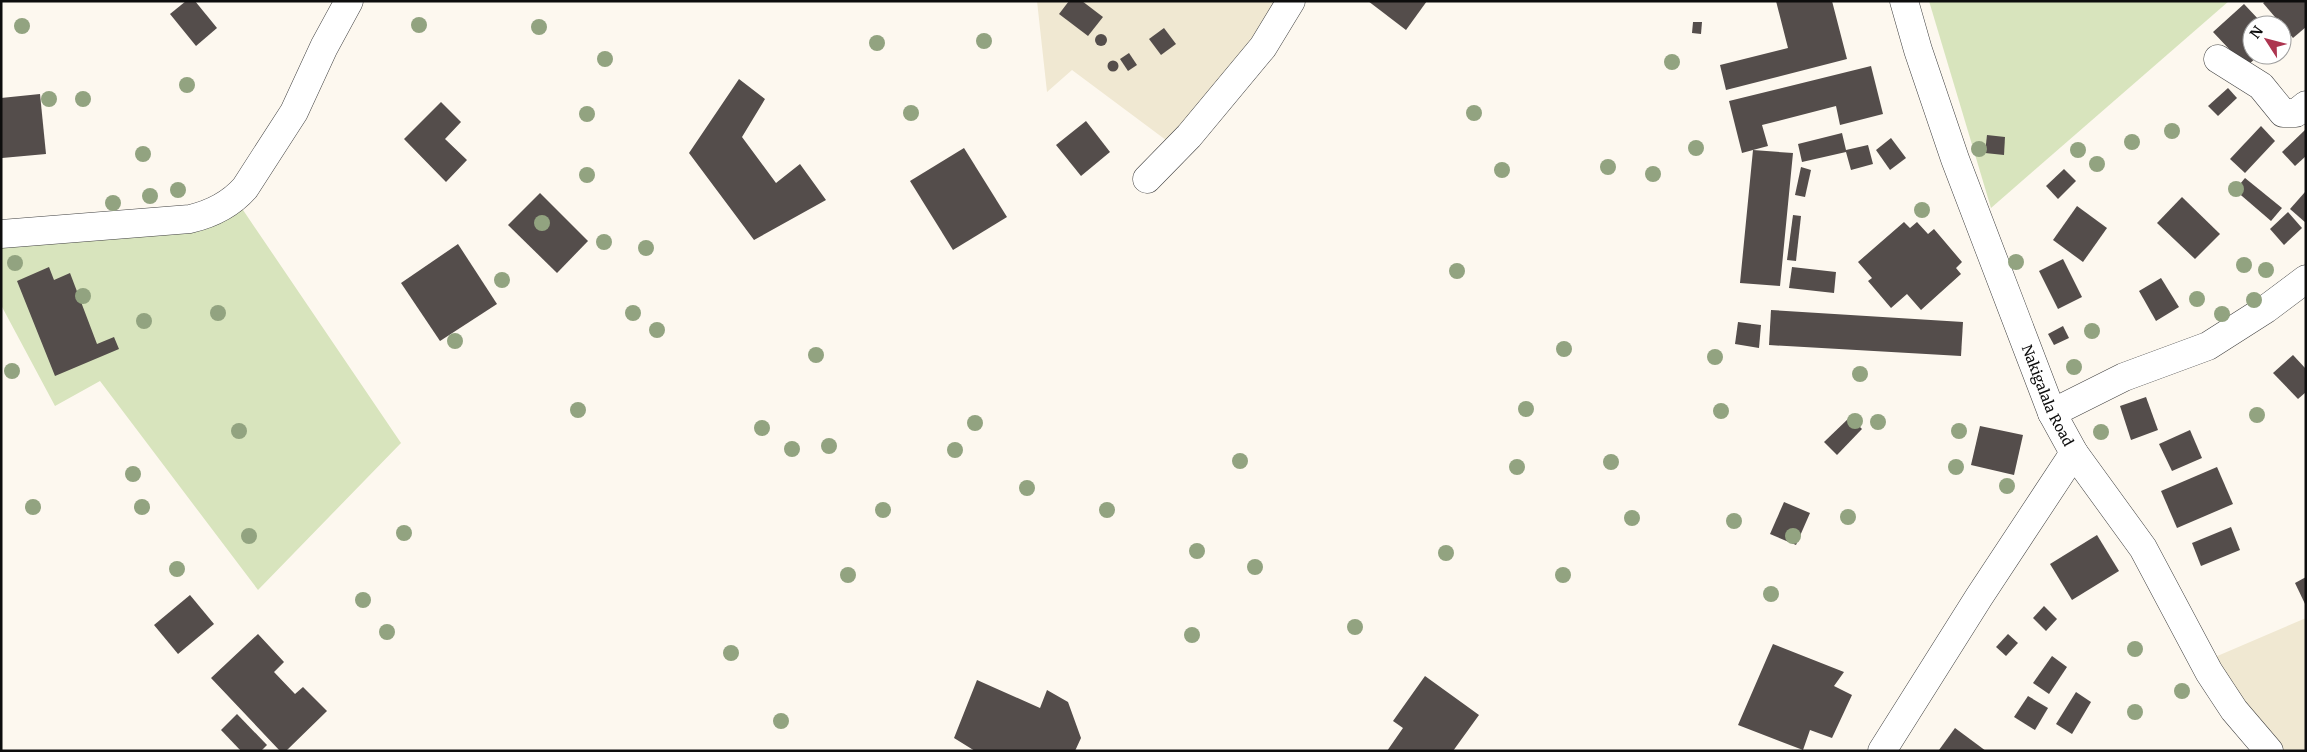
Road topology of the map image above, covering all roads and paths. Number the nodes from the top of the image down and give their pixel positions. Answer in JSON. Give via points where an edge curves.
{"nodes":[{"id":1,"x":348,"y":1,"type":"edge"},
{"id":2,"x":1291,"y":1,"type":"edge"},
{"id":3,"x":1904,"y":1,"type":"edge"},
{"id":4,"x":2218,"y":59,"type":"dead end"},
{"id":5,"x":2306,"y":104,"type":"edge"},
{"id":6,"x":1147,"y":179,"type":"dead end"},
{"id":7,"x":1,"y":234,"type":"edge"},
{"id":8,"x":2306,"y":279,"type":"edge"},
{"id":9,"x":2052,"y":413,"type":"junction"},
{"id":10,"x":2074,"y":453,"type":"junction"},
{"id":11,"x":1882,"y":751,"type":"edge"},
{"id":12,"x":2269,"y":751,"type":"edge"}],
"edges":[{"from":1,"to":7,"type":"street","via":[[294,112],[236,199],[207,215],[190,219]]},
{"from":2,"to":6,"type":"street","via":[[1263,47],[1189,136]]},
{"from":3,"to":9,"type":"street","name":"Nakigalala Road","via":[[1955,159]]},
{"from":4,"to":5,"type":"street","via":[[2262,86],[2283,113],[2296,113]]},
{"from":8,"to":9,"type":"street","via":[[2208,346],[2124,377]]},
{"from":9,"to":10,"type":"street","name":"Nakigalala Road"},
{"from":10,"to":11,"type":"street"},
{"from":10,"to":12,"type":"street","name":"Nakigalala Road","via":[[2143,548],[2209,672],[2234,710]]}]}
